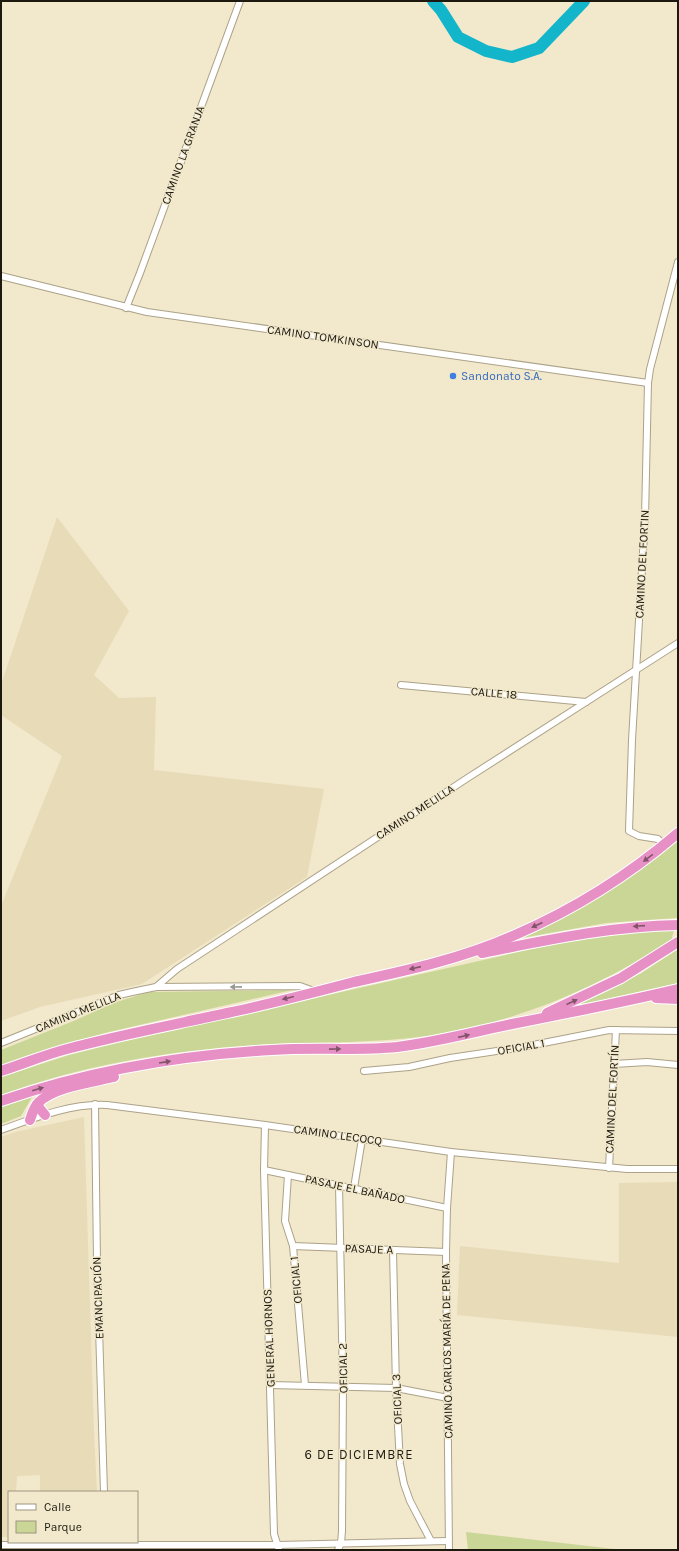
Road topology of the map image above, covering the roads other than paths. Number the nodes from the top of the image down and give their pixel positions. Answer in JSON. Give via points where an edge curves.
{"nodes":[{"id":1,"x":240,"y":1,"type":"edge"},
{"id":2,"x":678,"y":262,"type":"edge"},
{"id":3,"x":1,"y":276,"type":"edge"},
{"id":4,"x":126,"y":308,"type":"junction"},
{"id":5,"x":648,"y":383,"type":"junction"},
{"id":6,"x":678,"y":642,"type":"edge"},
{"id":7,"x":636,"y":669,"type":"junction"},
{"id":8,"x":401,"y":685,"type":"dead end"},
{"id":9,"x":586,"y":702,"type":"junction"},
{"id":10,"x":678,"y":833,"type":"edge"},
{"id":11,"x":664,"y":845,"type":"junction"},
{"id":12,"x":678,"y":925,"type":"edge"},
{"id":13,"x":678,"y":942,"type":"edge"},
{"id":14,"x":436,"y":963,"type":"junction"},
{"id":15,"x":156,"y":988,"type":"junction"},
{"id":16,"x":678,"y":989,"type":"edge"},
{"id":17,"x":316,"y":992,"type":"junction"},
{"id":18,"x":678,"y":999,"type":"edge"},
{"id":19,"x":634,"y":1000,"type":"junction"},
{"id":20,"x":509,"y":1025,"type":"junction"},
{"id":21,"x":616,"y":1030,"type":"junction"},
{"id":22,"x":678,"y":1031,"type":"edge"},
{"id":23,"x":1,"y":1043,"type":"edge"},
{"id":24,"x":614,"y":1064,"type":"junction"},
{"id":25,"x":142,"y":1065,"type":"junction"},
{"id":26,"x":678,"y":1065,"type":"edge"},
{"id":27,"x":364,"y":1071,"type":"dead end"},
{"id":28,"x":1,"y":1072,"type":"edge"},
{"id":29,"x":1,"y":1101,"type":"edge"},
{"id":30,"x":95,"y":1104,"type":"junction"},
{"id":31,"x":37,"y":1105,"type":"junction"},
{"id":32,"x":45,"y":1115,"type":"junction"},
{"id":33,"x":30,"y":1120,"type":"junction"},
{"id":34,"x":265,"y":1125,"type":"junction"},
{"id":35,"x":1,"y":1130,"type":"edge"},
{"id":36,"x":362,"y":1139,"type":"junction"},
{"id":37,"x":451,"y":1152,"type":"junction"},
{"id":38,"x":609,"y":1168,"type":"junction"},
{"id":39,"x":678,"y":1168,"type":"edge"},
{"id":40,"x":264,"y":1170,"type":"junction"},
{"id":41,"x":288,"y":1175,"type":"junction"},
{"id":42,"x":339,"y":1185,"type":"junction"},
{"id":43,"x":354,"y":1188,"type":"junction"},
{"id":44,"x":447,"y":1208,"type":"junction"},
{"id":45,"x":292,"y":1246,"type":"junction"},
{"id":46,"x":339,"y":1248,"type":"junction"},
{"id":47,"x":393,"y":1250,"type":"junction"},
{"id":48,"x":446,"y":1252,"type":"junction"},
{"id":49,"x":270,"y":1385,"type":"junction"},
{"id":50,"x":305,"y":1385,"type":"junction"},
{"id":51,"x":343,"y":1386,"type":"junction"},
{"id":52,"x":396,"y":1388,"type":"junction"},
{"id":53,"x":448,"y":1398,"type":"junction"},
{"id":54,"x":104,"y":1491,"type":"edge"},
{"id":55,"x":430,"y":1541,"type":"junction"},
{"id":56,"x":448,"y":1541,"type":"junction"},
{"id":57,"x":341,"y":1543,"type":"junction"},
{"id":58,"x":1,"y":1545,"type":"edge"},
{"id":59,"x":105,"y":1546,"type":"edge"},
{"id":60,"x":278,"y":1548,"type":"edge"},
{"id":61,"x":338,"y":1550,"type":"edge"},
{"id":62,"x":449,"y":1550,"type":"edge"}],
"edges":[{"from":1,"to":4,"type":"street","name":"CAMINO LA GRANJA"},
{"from":2,"to":5,"type":"street","name":"CAMINO DEL FORTIN"},
{"from":3,"to":4,"type":"street","name":"CAMINO TOMKINSON"},
{"from":4,"to":5,"type":"street","name":"CAMINO TOMKINSON"},
{"from":5,"to":7,"type":"street","name":"CAMINO DEL FORTIN","via":[[645,518]]},
{"from":6,"to":7,"type":"street","name":"CAMINO MELILLA"},
{"from":7,"to":9,"type":"street","name":"CAMINO MELILLA"},
{"from":7,"to":11,"type":"street","name":"CAMINO DEL FORTIN","via":[[629,831],[639,836],[658,839]]},
{"from":8,"to":9,"type":"street","name":"CALLE 18"},
{"from":9,"to":15,"type":"street","name":"CAMINO MELILLA","via":[[177,969]]},
{"from":10,"to":11,"type":"highway"},
{"from":11,"to":14,"type":"highway","one_way":true,"via":[[610,885],[551,919],[495,943]]},
{"from":12,"to":14,"type":"highway","one_way":true,"via":[[594,931]]},
{"from":20,"to":13,"type":"highway","one_way":true,"via":[[543,1014],[621,978]]},
{"from":14,"to":17,"type":"highway","one_way":true},
{"from":17,"to":15,"type":"street","name":"CAMINO MELILLA","one_way":true,"via":[[300,986]]},
{"from":15,"to":23,"type":"street","name":"CAMINO MELILLA","via":[[119,996]]},
{"from":16,"to":19,"type":"highway"},
{"from":17,"to":28,"type":"highway","one_way":true,"via":[[66,1049]]},
{"from":18,"to":19,"type":"highway"},
{"from":19,"to":20,"type":"highway"},
{"from":25,"to":20,"type":"highway","one_way":true,"via":[[272,1050],[402,1046],[439,1041]]},
{"from":21,"to":22,"type":"street","name":"OFICIAL 1"},
{"from":21,"to":24,"type":"street","name":"CAMINO DEL FORTÍN"},
{"from":21,"to":27,"type":"street","name":"OFICIAL 1","via":[[409,1067]]},
{"from":24,"to":26,"type":"street","via":[[647,1062]]},
{"from":24,"to":38,"type":"street","name":"CAMINO DEL FORTÍN"},
{"from":29,"to":25,"type":"highway","one_way":true,"via":[[54,1084]]},
{"from":25,"to":31,"type":"highway","via":[[127,1074],[62,1090],[49,1095]]},
{"from":30,"to":32,"type":"street","name":"CAMINO LECOCQ"},
{"from":30,"to":34,"type":"street","name":"CAMINO LECOCQ"},
{"from":30,"to":54,"type":"street","name":"EMANCIPACIÓN"},
{"from":31,"to":32,"type":"highway"},
{"from":31,"to":33,"type":"highway"},
{"from":32,"to":33,"type":"street","name":"CAMINO LECOCQ"},
{"from":33,"to":35,"type":"street","name":"CAMINO LECOCQ"},
{"from":34,"to":36,"type":"street","name":"CAMINO LECOCQ"},
{"from":34,"to":40,"type":"street","name":"GENERAL HORNOS"},
{"from":36,"to":37,"type":"street","name":"CAMINO LECOCQ"},
{"from":36,"to":43,"type":"street"},
{"from":37,"to":38,"type":"street","name":"CAMINO LECOCQ"},
{"from":37,"to":44,"type":"street","name":"CAMINO CARLOS MARÍA DE PENA"},
{"from":38,"to":39,"type":"street","name":"CAMINO LECOCQ"},
{"from":40,"to":41,"type":"street","name":"PASAJE EL BAÑADO"},
{"from":40,"to":49,"type":"street","name":"GENERAL HORNOS"},
{"from":41,"to":42,"type":"street","name":"PASAJE EL BAÑADO"},
{"from":41,"to":45,"type":"street","name":"OFICIAL 1","via":[[285,1221]]},
{"from":42,"to":43,"type":"street","name":"PASAJE EL BAÑADO"},
{"from":42,"to":46,"type":"street","name":"OFICIAL 2"},
{"from":43,"to":44,"type":"street","name":"PASAJE EL BAÑADO"},
{"from":44,"to":48,"type":"street","name":"CAMINO CARLOS MARÍA DE PENA"},
{"from":45,"to":46,"type":"street","name":"PASAJE A"},
{"from":45,"to":50,"type":"street","name":"OFICIAL 1"},
{"from":46,"to":47,"type":"street","name":"PASAJE A"},
{"from":46,"to":51,"type":"street","name":"OFICIAL 2"},
{"from":47,"to":48,"type":"street","name":"PASAJE A"},
{"from":47,"to":52,"type":"street","name":"OFICIAL 3"},
{"from":48,"to":53,"type":"street","name":"CAMINO CARLOS MARÍA DE PENA"},
{"from":49,"to":50,"type":"street"},
{"from":49,"to":60,"type":"street","name":"GENERAL HORNOS","via":[[274,1534]]},
{"from":50,"to":51,"type":"street"},
{"from":51,"to":52,"type":"street"},
{"from":51,"to":57,"type":"street","name":"OFICIAL 2"},
{"from":52,"to":53,"type":"street"},
{"from":52,"to":55,"type":"street","name":"OFICIAL 3","via":[[401,1473],[410,1501]]},
{"from":53,"to":56,"type":"street","name":"CAMINO CARLOS MARÍA DE PENA"},
{"from":55,"to":56,"type":"street"},
{"from":55,"to":57,"type":"street"},
{"from":56,"to":62,"type":"street","name":"CAMINO CARLOS MARÍA DE PENA"},
{"from":57,"to":60,"type":"street"},
{"from":57,"to":61,"type":"street","name":"OFICIAL 2"},
{"from":58,"to":59,"type":"street"},
{"from":59,"to":60,"type":"street"}]}
